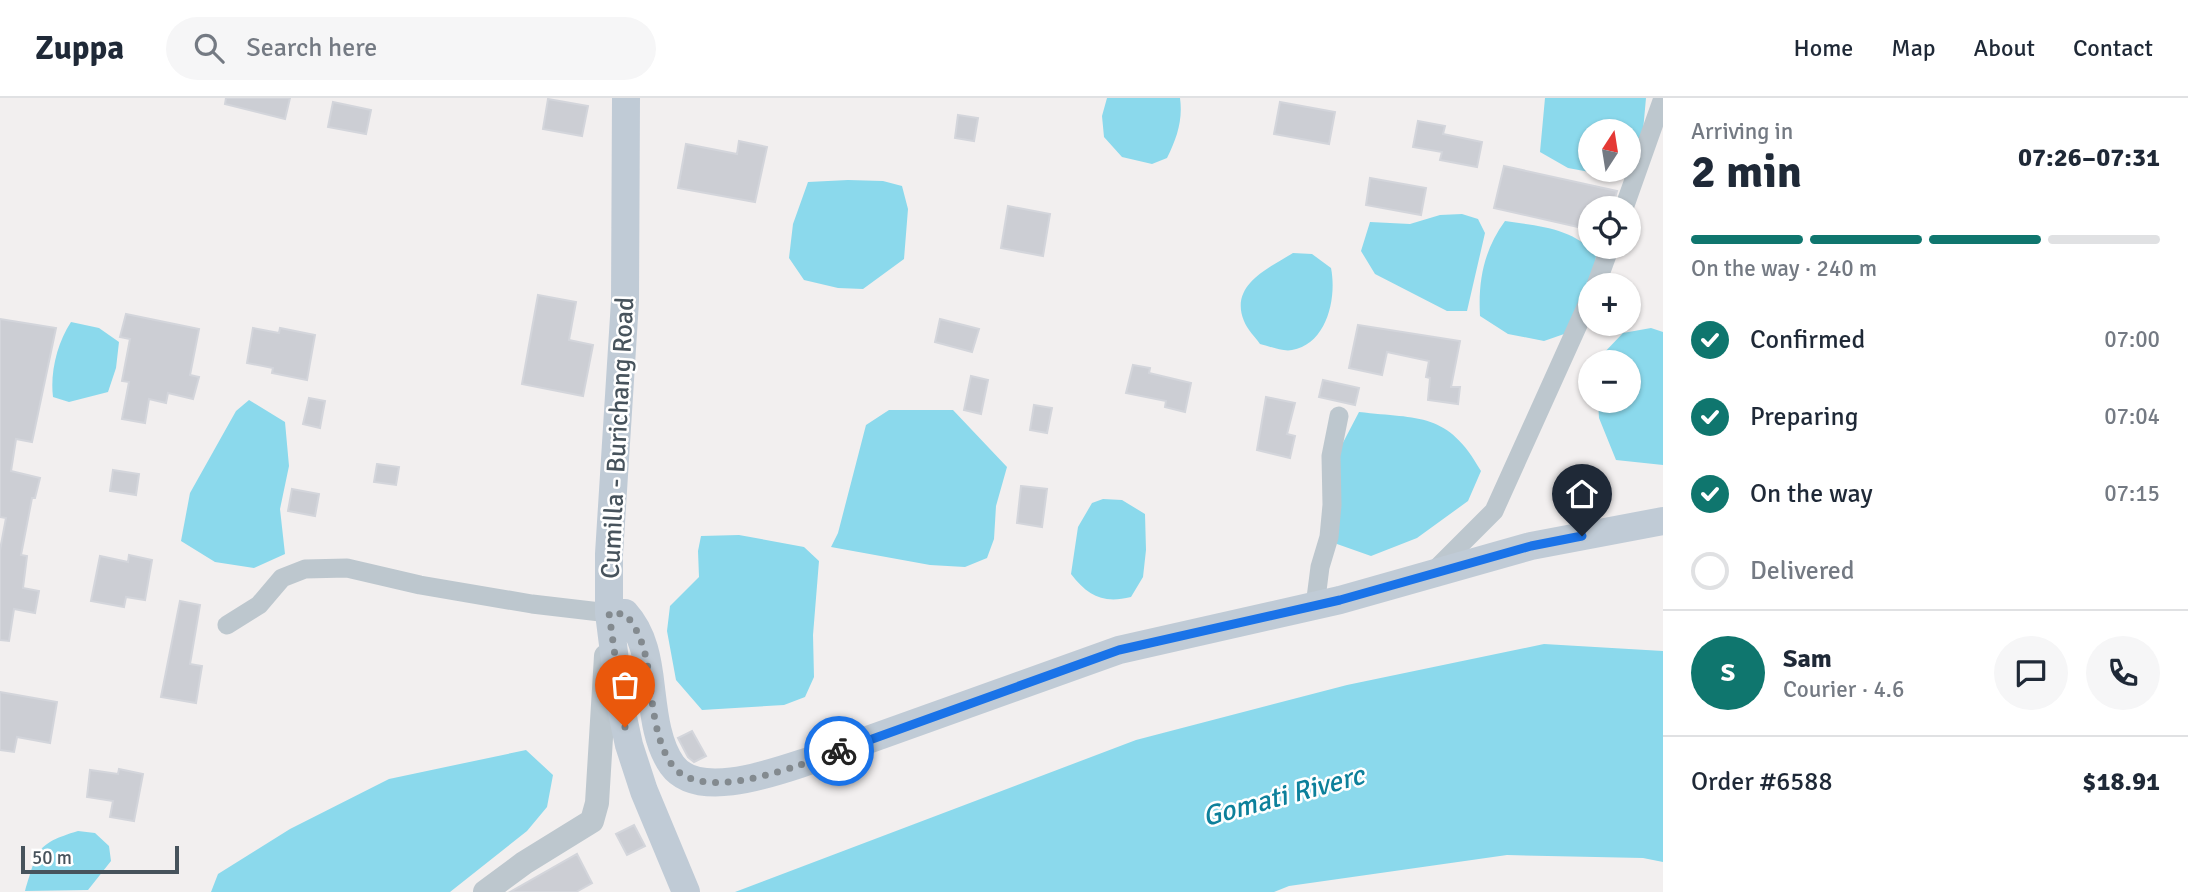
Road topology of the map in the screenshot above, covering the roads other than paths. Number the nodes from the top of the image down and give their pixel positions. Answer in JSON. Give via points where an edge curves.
{"nodes":[{"id":1,"x":626,"y":98,"type":"edge"},
{"id":2,"x":1663,"y":98,"type":"edge"},
{"id":3,"x":1628,"y":196,"type":"edge"},
{"id":4,"x":1578,"y":325,"type":"edge"},
{"id":5,"x":1339,"y":416,"type":"dead end"},
{"id":6,"x":1663,"y":521,"type":"edge"},
{"id":7,"x":1433,"y":572,"type":"junction"},
{"id":8,"x":1315,"y":606,"type":"junction"},
{"id":9,"x":609,"y":613,"type":"junction"},
{"id":10,"x":227,"y":625,"type":"dead end"},
{"id":11,"x":485,"y":892,"type":"edge"},
{"id":12,"x":686,"y":892,"type":"edge"}],
"edges":[{"from":1,"to":9,"type":"main road","name":"Cumilla - Burichang Road","via":[[625,301],[608,554]]},
{"from":2,"to":3,"type":"street"},
{"from":4,"to":7,"type":"street","via":[[1494,511]]},
{"from":5,"to":8,"type":"street","via":[[1331,456],[1329,537]]},
{"from":6,"to":7,"type":"main road","via":[[1531,546]]},
{"from":7,"to":8,"type":"main road"},
{"from":8,"to":9,"type":"main road","via":[[1119,650],[809,761],[759,777],[715,782],[696,782],[673,765],[658,733],[643,645],[634,623],[625,614]]},
{"from":9,"to":10,"type":"street","via":[[433,587],[347,568],[305,569],[282,578],[259,605]]},
{"from":9,"to":11,"type":"street","via":[[597,803],[592,821]]},
{"from":9,"to":12,"type":"main road","name":"Cumilla - Burichang Road","via":[[629,745]]}]}
